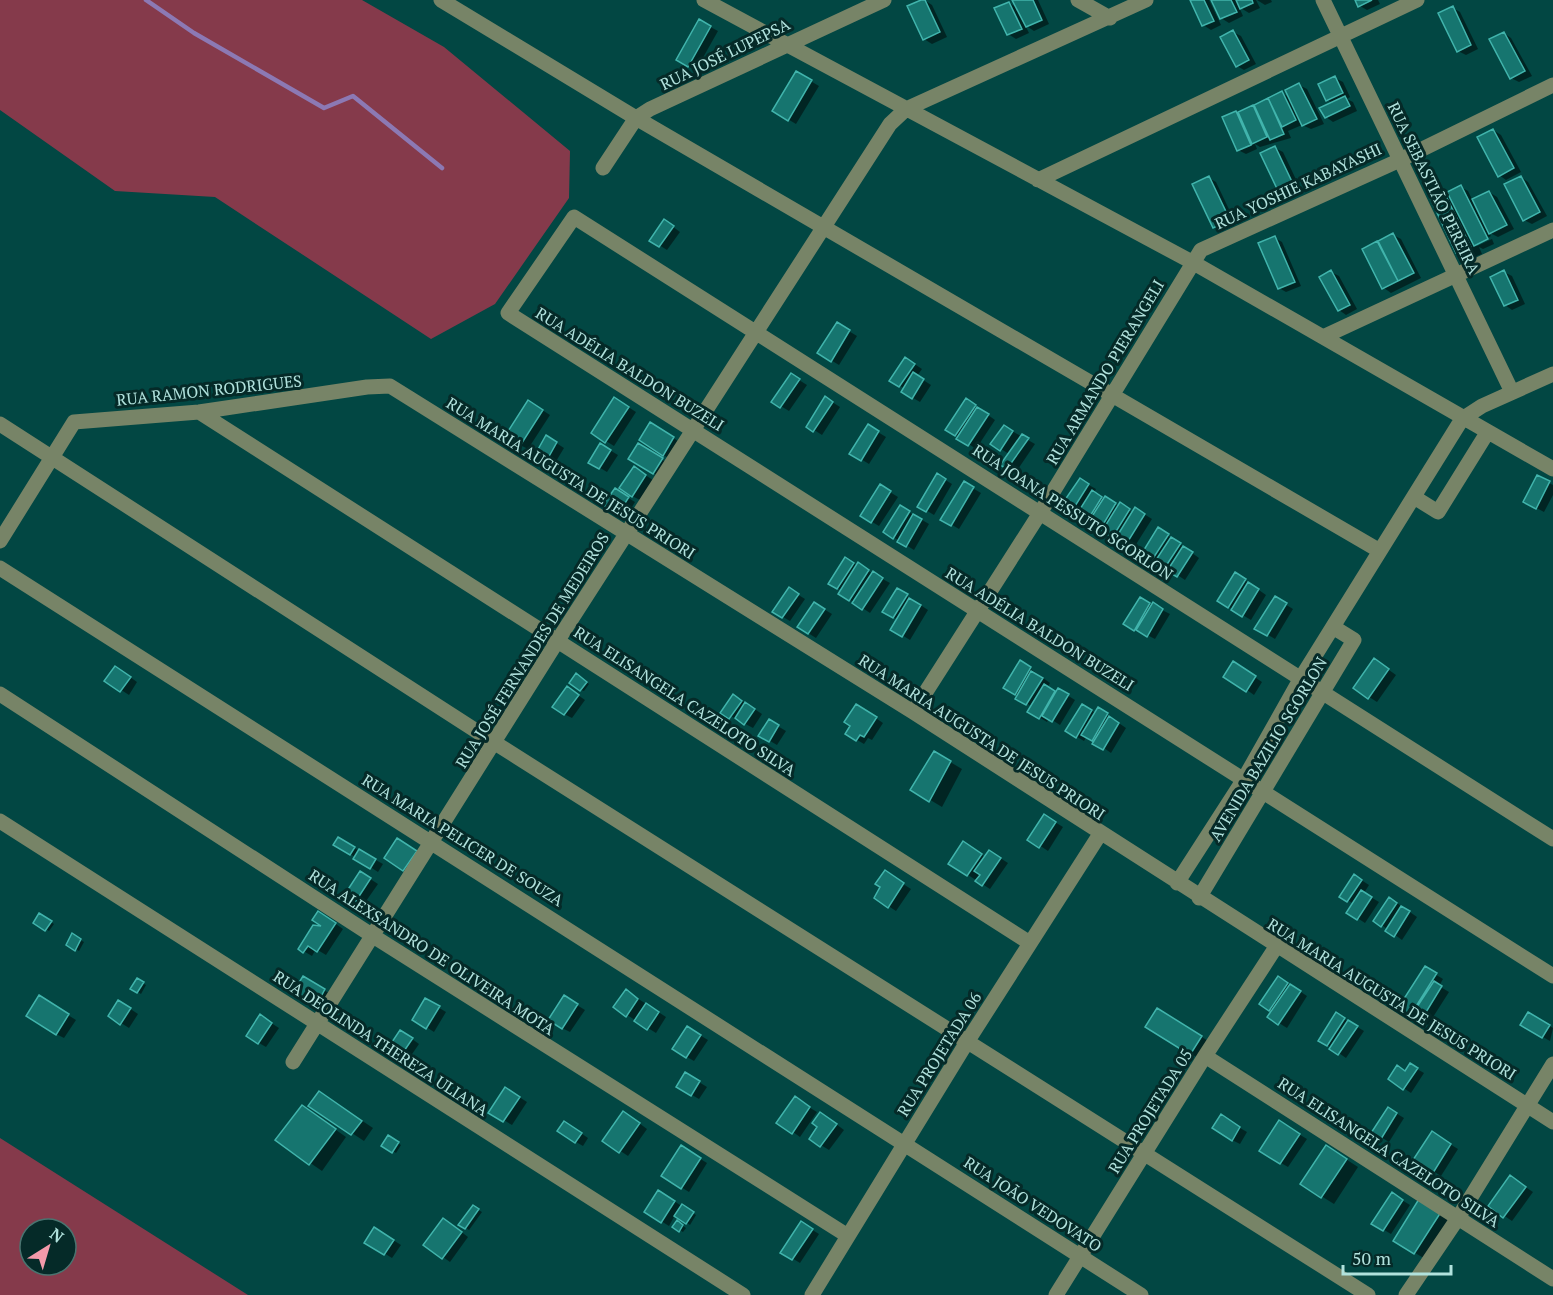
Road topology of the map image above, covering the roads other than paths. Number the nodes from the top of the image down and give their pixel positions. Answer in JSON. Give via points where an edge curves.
{"nodes":[{"id":1,"x":441,"y":0,"type":"edge"},
{"id":2,"x":704,"y":0,"type":"edge"},
{"id":3,"x":884,"y":0,"type":"edge"},
{"id":4,"x":1078,"y":0,"type":"edge"},
{"id":5,"x":1146,"y":0,"type":"edge"},
{"id":6,"x":1323,"y":0,"type":"edge"},
{"id":7,"x":1417,"y":0,"type":"edge"},
{"id":8,"x":1110,"y":18,"type":"junction"},
{"id":9,"x":1340,"y":36,"type":"junction"},
{"id":10,"x":785,"y":45,"type":"junction"},
{"id":11,"x":1553,"y":85,"type":"edge"},
{"id":12,"x":906,"y":109,"type":"junction"},
{"id":13,"x":636,"y":118,"type":"junction"},
{"id":14,"x":1400,"y":160,"type":"junction"},
{"id":15,"x":603,"y":168,"type":"dead end"},
{"id":16,"x":1038,"y":180,"type":"junction"},
{"id":17,"x":823,"y":228,"type":"junction"},
{"id":18,"x":1553,"y":230,"type":"edge"},
{"id":19,"x":1192,"y":262,"type":"junction"},
{"id":20,"x":1456,"y":275,"type":"junction"},
{"id":21,"x":508,"y":313,"type":"joint"},
{"id":22,"x":757,"y":332,"type":"junction"},
{"id":23,"x":1325,"y":336,"type":"junction"},
{"id":24,"x":1553,"y":374,"type":"edge"},
{"id":25,"x":390,"y":386,"type":"joint"},
{"id":26,"x":1512,"y":392,"type":"junction"},
{"id":27,"x":1113,"y":396,"type":"junction"},
{"id":28,"x":199,"y":412,"type":"junction"},
{"id":29,"x":1462,"y":419,"type":"junction"},
{"id":30,"x":0,"y":424,"type":"edge"},
{"id":31,"x":693,"y":431,"type":"junction"},
{"id":32,"x":1487,"y":433,"type":"junction"},
{"id":33,"x":50,"y":456,"type":"junction"},
{"id":34,"x":1553,"y":469,"type":"edge"},
{"id":35,"x":1414,"y":497,"type":"junction"},
{"id":36,"x":1040,"y":513,"type":"junction"},
{"id":37,"x":627,"y":534,"type":"junction"},
{"id":38,"x":0,"y":541,"type":"edge"},
{"id":39,"x":1380,"y":551,"type":"junction"},
{"id":40,"x":0,"y":568,"type":"edge"},
{"id":41,"x":978,"y":611,"type":"junction"},
{"id":42,"x":1333,"y":627,"type":"junction"},
{"id":43,"x":558,"y":640,"type":"junction"},
{"id":44,"x":1301,"y":678,"type":"junction"},
{"id":45,"x":1322,"y":692,"type":"junction"},
{"id":46,"x":0,"y":694,"type":"edge"},
{"id":47,"x":913,"y":712,"type":"junction"},
{"id":48,"x":495,"y":743,"type":"junction"},
{"id":49,"x":1244,"y":779,"type":"junction"},
{"id":50,"x":1264,"y":793,"type":"junction"},
{"id":51,"x":0,"y":821,"type":"edge"},
{"id":52,"x":1100,"y":834,"type":"junction"},
{"id":53,"x":1553,"y":838,"type":"edge"},
{"id":54,"x":433,"y":842,"type":"junction"},
{"id":55,"x":1177,"y":883,"type":"junction"},
{"id":56,"x":1199,"y":898,"type":"junction"},
{"id":57,"x":373,"y":936,"type":"junction"},
{"id":58,"x":1030,"y":943,"type":"junction"},
{"id":59,"x":1276,"y":947,"type":"junction"},
{"id":60,"x":1553,"y":976,"type":"edge"},
{"id":61,"x":318,"y":1024,"type":"junction"},
{"id":62,"x":967,"y":1042,"type":"junction"},
{"id":63,"x":1205,"y":1056,"type":"junction"},
{"id":64,"x":293,"y":1062,"type":"dead end"},
{"id":65,"x":1553,"y":1064,"type":"edge"},
{"id":66,"x":1527,"y":1106,"type":"junction"},
{"id":67,"x":1553,"y":1122,"type":"edge"},
{"id":68,"x":906,"y":1144,"type":"junction"},
{"id":69,"x":1144,"y":1154,"type":"junction"},
{"id":70,"x":1458,"y":1218,"type":"junction"},
{"id":71,"x":848,"y":1236,"type":"junction"},
{"id":72,"x":1080,"y":1256,"type":"junction"},
{"id":73,"x":1553,"y":1279,"type":"edge"},
{"id":74,"x":742,"y":1295,"type":"edge"},
{"id":75,"x":812,"y":1295,"type":"edge"},
{"id":76,"x":1056,"y":1295,"type":"edge"},
{"id":77,"x":1141,"y":1295,"type":"edge"},
{"id":78,"x":1368,"y":1295,"type":"edge"},
{"id":79,"x":1406,"y":1295,"type":"edge"}],
"edges":[{"from":1,"to":13,"type":"street"},
{"from":2,"to":10,"type":"street"},
{"from":3,"to":10,"type":"street","name":"RUA JOSÉ LUPEPSA"},
{"from":4,"to":8,"type":"street"},
{"from":5,"to":8,"type":"street"},
{"from":6,"to":9,"type":"street","name":"RUA SEBASTIÃO PEREIRA"},
{"from":7,"to":9,"type":"street"},
{"from":8,"to":12,"type":"street"},
{"from":9,"to":14,"type":"street","name":"RUA SEBASTIÃO PEREIRA"},
{"from":9,"to":16,"type":"street"},
{"from":10,"to":12,"type":"street"},
{"from":10,"to":13,"type":"street","name":"RUA JOSÉ LUPEPSA"},
{"from":11,"to":14,"type":"street","name":"RUA YOSHIE KABAYASHI"},
{"from":12,"to":16,"type":"street"},
{"from":12,"to":17,"type":"street","name":"RUA JOSÉ FERNANDES DE MEDEIROS","via":[[876,143]]},
{"from":13,"to":15,"type":"street"},
{"from":13,"to":17,"type":"street"},
{"from":14,"to":19,"type":"street","name":"RUA YOSHIE KABAYASHI","via":[[1201,250]]},
{"from":14,"to":20,"type":"street","name":"RUA SEBASTIÃO PEREIRA"},
{"from":16,"to":19,"type":"street"},
{"from":17,"to":22,"type":"street","name":"RUA JOSÉ FERNANDES DE MEDEIROS"},
{"from":17,"to":27,"type":"street"},
{"from":18,"to":20,"type":"street"},
{"from":19,"to":23,"type":"street"},
{"from":19,"to":27,"type":"street","name":"RUA ARMANDO PIERANGELI"},
{"from":20,"to":23,"type":"street"},
{"from":20,"to":26,"type":"street","name":"RUA SEBASTIÃO PEREIRA"},
{"from":21,"to":22,"type":"street","name":"RUA JOANA PESSUTO SGORLON","via":[[574,217]]},
{"from":21,"to":31,"type":"street","name":"RUA ADÉLIA BALDON BUZELI"},
{"from":22,"to":31,"type":"street","name":"RUA JOSÉ FERNANDES DE MEDEIROS"},
{"from":22,"to":36,"type":"street","name":"RUA JOANA PESSUTO SGORLON"},
{"from":23,"to":29,"type":"street"},
{"from":24,"to":26,"type":"street"},
{"from":25,"to":28,"type":"street","name":"RUA RAMON RODRIGUES"},
{"from":25,"to":37,"type":"street","name":"RUA MARIA AUGUSTA DE JESUS PRIORI"},
{"from":26,"to":29,"type":"street"},
{"from":27,"to":36,"type":"street","name":"RUA ARMANDO PIERANGELI"},
{"from":27,"to":39,"type":"street"},
{"from":28,"to":33,"type":"street","name":"RUA RAMON RODRIGUES","via":[[74,422]]},
{"from":28,"to":43,"type":"street","name":"RUA ELISANGELA CAZELOTO SILVA"},
{"from":29,"to":32,"type":"street"},
{"from":29,"to":35,"type":"street","name":"AVENIDA BAZILIO SGORLON"},
{"from":30,"to":33,"type":"street"},
{"from":31,"to":37,"type":"street","name":"RUA JOSÉ FERNANDES DE MEDEIROS"},
{"from":31,"to":41,"type":"street","name":"RUA ADÉLIA BALDON BUZELI"},
{"from":32,"to":34,"type":"street"},
{"from":32,"to":35,"type":"street","via":[[1438,512]]},
{"from":33,"to":38,"type":"street"},
{"from":33,"to":48,"type":"street"},
{"from":35,"to":39,"type":"street","name":"AVENIDA BAZILIO SGORLON"},
{"from":36,"to":41,"type":"street","name":"RUA ARMANDO PIERANGELI"},
{"from":36,"to":44,"type":"street","name":"RUA JOANA PESSUTO SGORLON"},
{"from":37,"to":43,"type":"street","name":"RUA JOSÉ FERNANDES DE MEDEIROS"},
{"from":37,"to":47,"type":"street","name":"RUA MARIA AUGUSTA DE JESUS PRIORI"},
{"from":39,"to":42,"type":"street","name":"AVENIDA BAZILIO SGORLON"},
{"from":40,"to":54,"type":"street","name":"RUA MARIA PELICER DE SOUZA"},
{"from":41,"to":47,"type":"street","name":"RUA ARMANDO PIERANGELI"},
{"from":41,"to":49,"type":"street","name":"RUA ADÉLIA BALDON BUZELI"},
{"from":42,"to":44,"type":"street","name":"AVENIDA BAZILIO SGORLON"},
{"from":42,"to":45,"type":"street","name":"AVENIDA BAZILIO SGORLON","via":[[1354,640]]},
{"from":43,"to":48,"type":"street","name":"RUA JOSÉ FERNANDES DE MEDEIROS"},
{"from":43,"to":58,"type":"street","name":"RUA ELISANGELA CAZELOTO SILVA"},
{"from":44,"to":45,"type":"street","name":"RUA JOANA PESSUTO SGORLON"},
{"from":44,"to":49,"type":"street","name":"AVENIDA BAZILIO SGORLON"},
{"from":45,"to":50,"type":"street","name":"AVENIDA BAZILIO SGORLON"},
{"from":45,"to":53,"type":"street","name":"RUA JOANA PESSUTO SGORLON"},
{"from":46,"to":57,"type":"street","name":"RUA ALEXSANDRO DE OLIVEIRA MOTA"},
{"from":47,"to":52,"type":"street","name":"RUA MARIA AUGUSTA DE JESUS PRIORI"},
{"from":48,"to":54,"type":"street","name":"RUA JOSÉ FERNANDES DE MEDEIROS"},
{"from":48,"to":62,"type":"street"},
{"from":49,"to":50,"type":"street","name":"RUA ADÉLIA BALDON BUZELI"},
{"from":49,"to":55,"type":"street","name":"AVENIDA BAZILIO SGORLON"},
{"from":50,"to":56,"type":"street","name":"AVENIDA BAZILIO SGORLON"},
{"from":50,"to":60,"type":"street","name":"RUA ADÉLIA BALDON BUZELI"},
{"from":51,"to":61,"type":"street","name":"RUA DEOLINDA THEREZA ULIANA"},
{"from":52,"to":55,"type":"street","name":"RUA MARIA AUGUSTA DE JESUS PRIORI"},
{"from":52,"to":58,"type":"street","name":"RUA PROJETADA 06"},
{"from":54,"to":57,"type":"street","name":"RUA JOSÉ FERNANDES DE MEDEIROS"},
{"from":54,"to":68,"type":"street","name":"RUA MARIA PELICER DE SOUZA"},
{"from":55,"to":56,"type":"street","name":"RUA MARIA AUGUSTA DE JESUS PRIORI"},
{"from":56,"to":59,"type":"street","name":"RUA MARIA AUGUSTA DE JESUS PRIORI"},
{"from":57,"to":61,"type":"street","name":"RUA JOSÉ FERNANDES DE MEDEIROS"},
{"from":57,"to":71,"type":"street","name":"RUA ALEXSANDRO DE OLIVEIRA MOTA"},
{"from":58,"to":62,"type":"street","name":"RUA PROJETADA 06"},
{"from":59,"to":63,"type":"street","name":"RUA PROJETADA 05"},
{"from":59,"to":66,"type":"street","name":"RUA MARIA AUGUSTA DE JESUS PRIORI"},
{"from":61,"to":64,"type":"street","name":"RUA JOSÉ FERNANDES DE MEDEIROS"},
{"from":61,"to":74,"type":"street","name":"RUA DEOLINDA THEREZA ULIANA"},
{"from":62,"to":68,"type":"street","name":"RUA PROJETADA 06"},
{"from":62,"to":69,"type":"street"},
{"from":63,"to":69,"type":"street","name":"RUA PROJETADA 05"},
{"from":63,"to":70,"type":"street","name":"RUA ELISANGELA CAZELOTO SILVA"},
{"from":65,"to":66,"type":"street"},
{"from":66,"to":67,"type":"street","name":"RUA MARIA AUGUSTA DE JESUS PRIORI"},
{"from":66,"to":70,"type":"street"},
{"from":68,"to":71,"type":"street","name":"RUA PROJETADA 06"},
{"from":68,"to":72,"type":"street","name":"RUA JOÃO VEDOVATO"},
{"from":69,"to":72,"type":"street","name":"RUA PROJETADA 05"},
{"from":69,"to":78,"type":"street"},
{"from":70,"to":73,"type":"street","name":"RUA ELISANGELA CAZELOTO SILVA"},
{"from":70,"to":79,"type":"street"},
{"from":71,"to":75,"type":"street","name":"RUA PROJETADA 06"},
{"from":72,"to":76,"type":"street","name":"RUA PROJETADA 05"},
{"from":72,"to":77,"type":"street","name":"RUA JOÃO VEDOVATO"}]}
